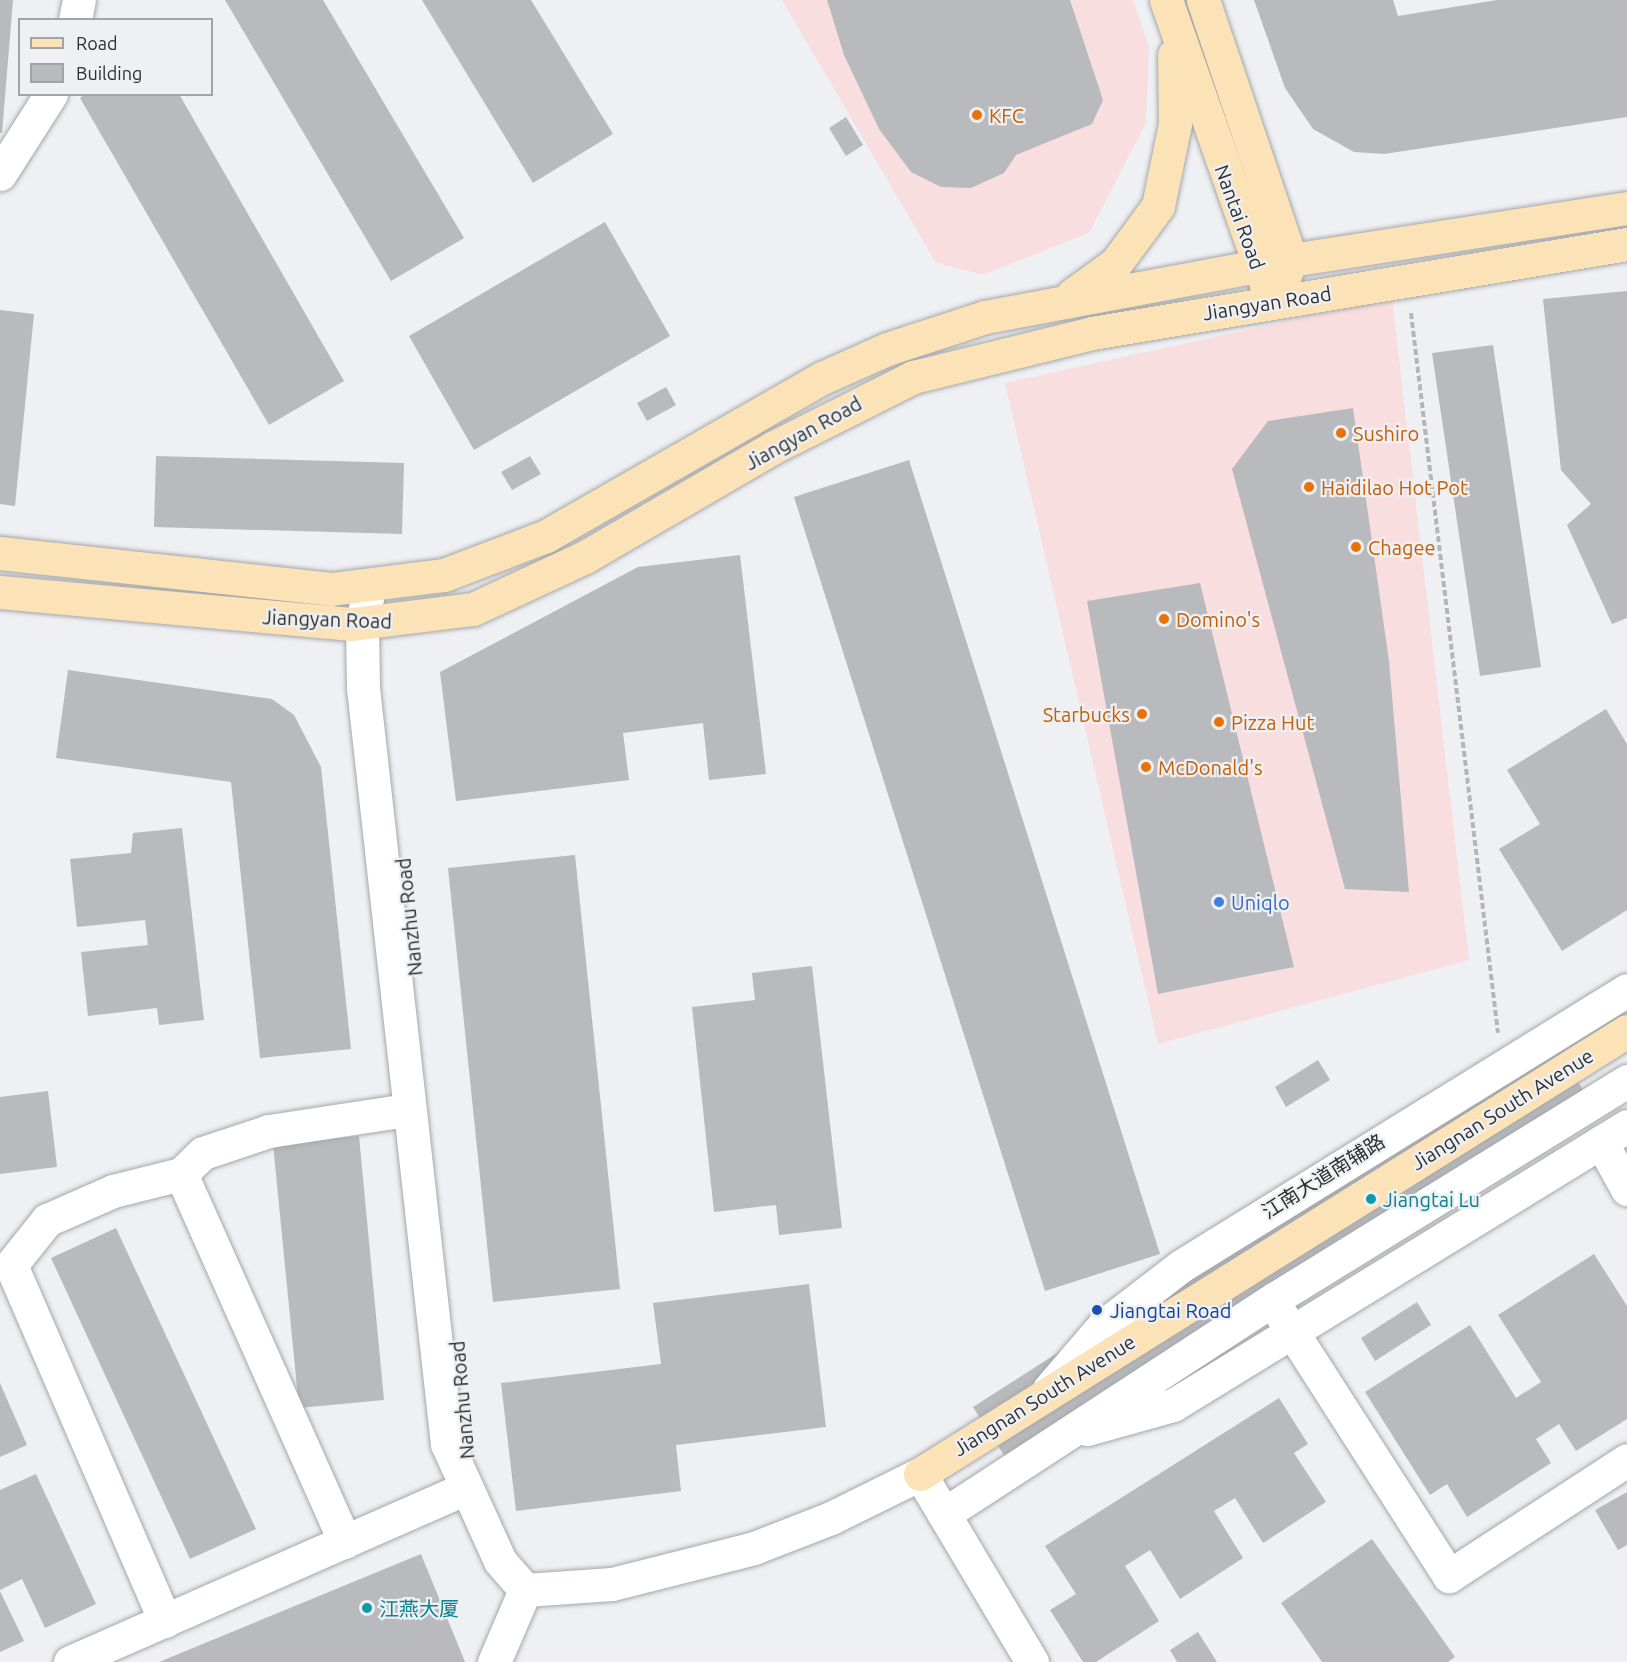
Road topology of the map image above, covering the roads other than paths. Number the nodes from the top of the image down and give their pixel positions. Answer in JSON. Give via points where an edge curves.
{"nodes":[{"id":1,"x":79,"y":0,"type":"edge"},
{"id":2,"x":1203,"y":0,"type":"edge"},
{"id":3,"x":1170,"y":11,"type":"edge"},
{"id":4,"x":75,"y":18,"type":"edge"},
{"id":5,"x":50,"y":96,"type":"edge"},
{"id":6,"x":0,"y":174,"type":"edge"},
{"id":7,"x":1627,"y":208,"type":"edge"},
{"id":8,"x":1627,"y":244,"type":"edge"},
{"id":9,"x":1291,"y":260,"type":"junction"},
{"id":10,"x":1256,"y":266,"type":"junction"},
{"id":11,"x":1067,"y":298,"type":"junction"},
{"id":12,"x":1275,"y":301,"type":"junction"},
{"id":13,"x":0,"y":553,"type":"edge"},
{"id":14,"x":369,"y":588,"type":"junction"},
{"id":15,"x":0,"y":592,"type":"edge"},
{"id":16,"x":370,"y":624,"type":"junction"},
{"id":17,"x":1627,"y":990,"type":"edge"},
{"id":18,"x":1627,"y":1031,"type":"edge"},
{"id":19,"x":1627,"y":1081,"type":"edge"},
{"id":20,"x":406,"y":1110,"type":"junction"},
{"id":21,"x":1614,"y":1134,"type":"edge"},
{"id":22,"x":181,"y":1174,"type":"junction"},
{"id":23,"x":1627,"y":1189,"type":"edge"},
{"id":24,"x":1235,"y":1231,"type":"junction"},
{"id":25,"x":1255,"y":1263,"type":"junction"},
{"id":26,"x":1274,"y":1299,"type":"junction"},
{"id":27,"x":1291,"y":1335,"type":"junction"},
{"id":28,"x":1044,"y":1394,"type":"junction"},
{"id":29,"x":1062,"y":1435,"type":"junction"},
{"id":30,"x":1627,"y":1460,"type":"edge"},
{"id":31,"x":920,"y":1474,"type":"junction"},
{"id":32,"x":466,"y":1488,"type":"junction"},
{"id":33,"x":944,"y":1514,"type":"junction"},
{"id":34,"x":345,"y":1542,"type":"junction"},
{"id":35,"x":525,"y":1590,"type":"junction"},
{"id":36,"x":165,"y":1621,"type":"junction"},
{"id":37,"x":70,"y":1662,"type":"edge"},
{"id":38,"x":494,"y":1662,"type":"edge"},
{"id":39,"x":1032,"y":1662,"type":"edge"}],
"edges":[{"from":1,"to":4,"type":"street"},
{"from":2,"to":9,"type":"main road","name":"Nantai Road"},
{"from":3,"to":10,"type":"main road","name":"Nantai Road"},
{"from":3,"to":11,"type":"main road","via":[[1174,124],[1158,206],[1116,263]]},
{"from":5,"to":6,"type":"street"},
{"from":7,"to":9,"type":"main road","name":"Jiangyan Road"},
{"from":8,"to":12,"type":"main road","name":"Jiangyan Road"},
{"from":9,"to":10,"type":"main road","name":"Jiangyan Road"},
{"from":9,"to":12,"type":"main road","name":"Nantai Road"},
{"from":10,"to":11,"type":"main road","name":"Jiangyan Road"},
{"from":10,"to":12,"type":"main road","name":"Nantai Road"},
{"from":11,"to":14,"type":"main road","name":"Jiangyan Road","via":[[985,317],[887,349],[743,420],[546,536],[477,565]]},
{"from":12,"to":16,"type":"main road","name":"Jiangyan Road","via":[[1092,333],[913,377],[774,447],[514,594],[473,609]]},
{"from":13,"to":14,"type":"main road","name":"Jiangyan Road","via":[[219,579]]},
{"from":14,"to":16,"type":"street","name":"Nanzhu Road"},
{"from":15,"to":16,"type":"main road","name":"Jiangyan Road"},
{"from":16,"to":20,"type":"street","name":"Nanzhu Road","via":[[363,688]]},
{"from":16,"to":32,"type":"street","name":"Nanzhu Road","via":[[469,1436]]},
{"from":17,"to":24,"type":"street","name":"江南大道南辅路"},
{"from":18,"to":25,"type":"main road","name":"Jiangnan South Avenue"},
{"from":19,"to":26,"type":"street"},
{"from":20,"to":22,"type":"street","via":[[268,1131],[203,1153]]},
{"from":20,"to":32,"type":"street","name":"Nanzhu Road","via":[[447,1444]]},
{"from":21,"to":23,"type":"street"},
{"from":21,"to":27,"type":"street"},
{"from":22,"to":34,"type":"street"},
{"from":22,"to":36,"type":"street","via":[[112,1191],[47,1220],[11,1265]]},
{"from":24,"to":25,"type":"street"},
{"from":24,"to":28,"type":"street","name":"江南大道南辅路","via":[[1103,1326]]},
{"from":25,"to":26,"type":"street"},
{"from":25,"to":28,"type":"main road","name":"Jiangnan South Avenue"},
{"from":26,"to":27,"type":"street"},
{"from":26,"to":29,"type":"street"},
{"from":27,"to":29,"type":"street","via":[[1173,1405]]},
{"from":27,"to":30,"type":"street","via":[[1449,1576]]},
{"from":28,"to":31,"type":"main road","name":"Jiangnan South Avenue"},
{"from":29,"to":33,"type":"street"},
{"from":31,"to":33,"type":"street"},
{"from":31,"to":35,"type":"street","via":[[831,1518],[754,1548],[612,1584]]},
{"from":32,"to":34,"type":"street"},
{"from":32,"to":35,"type":"street","via":[[500,1561]]},
{"from":33,"to":39,"type":"street"},
{"from":34,"to":36,"type":"street"},
{"from":35,"to":38,"type":"street"},
{"from":36,"to":37,"type":"street"}]}
